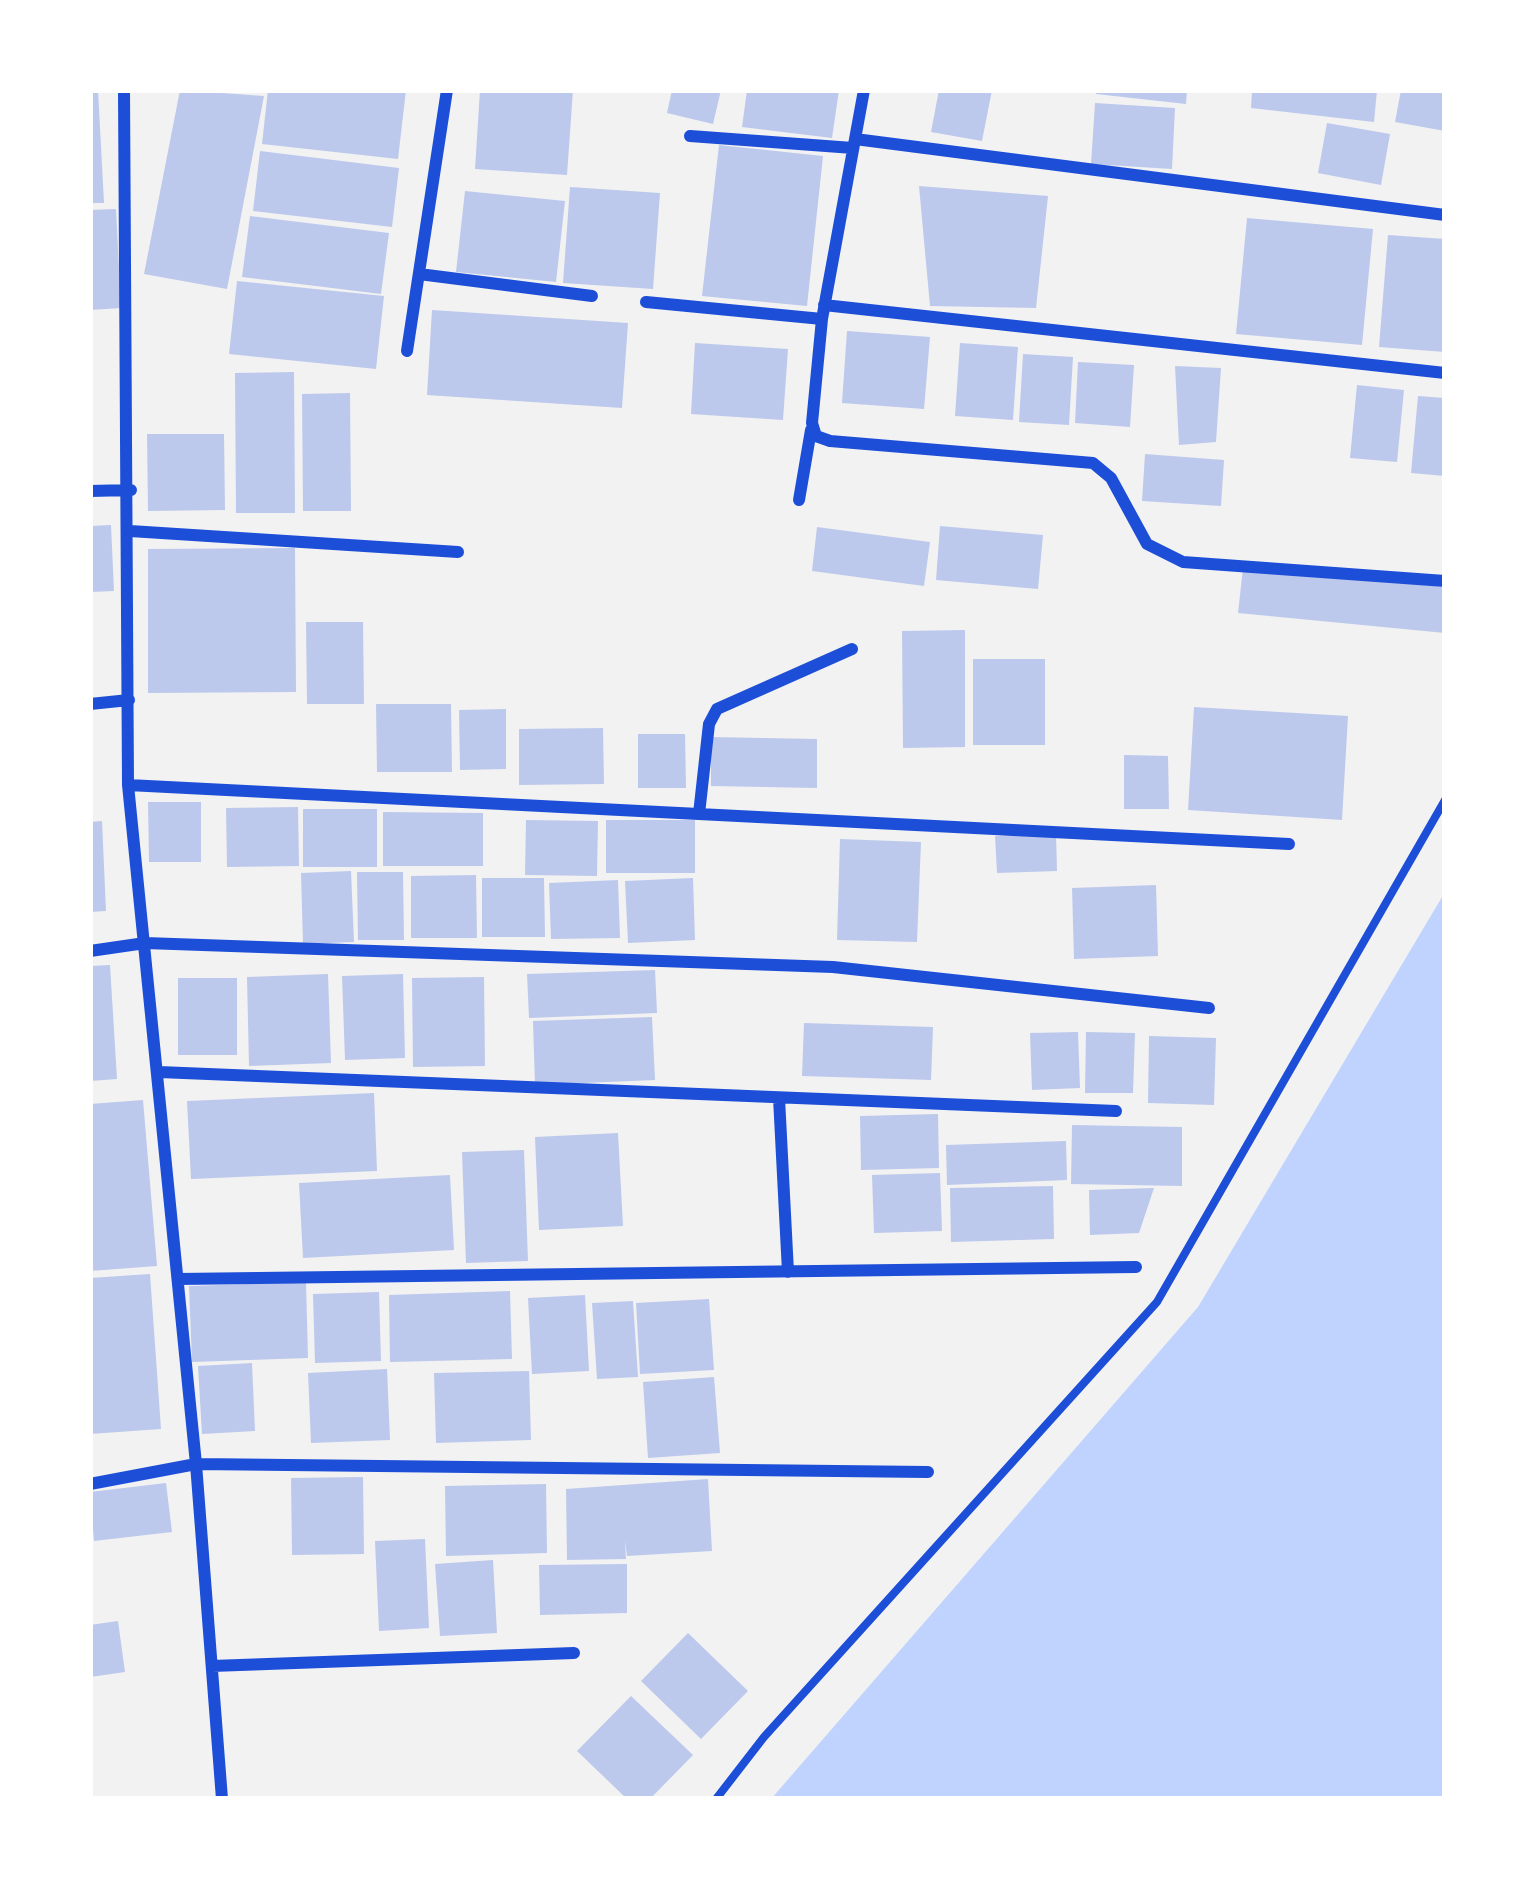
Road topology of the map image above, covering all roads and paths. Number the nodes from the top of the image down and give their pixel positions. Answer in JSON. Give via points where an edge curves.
{"nodes":[{"id":1,"x":124,"y":90,"type":"edge"},
{"id":2,"x":447,"y":90,"type":"edge"},
{"id":3,"x":864,"y":90,"type":"edge"},
{"id":4,"x":690,"y":136,"type":"dead end"},
{"id":5,"x":854,"y":144,"type":"junction"},
{"id":6,"x":1445,"y":215,"type":"edge"},
{"id":7,"x":419,"y":274,"type":"junction"},
{"id":8,"x":592,"y":296,"type":"dead end"},
{"id":9,"x":646,"y":302,"type":"dead end"},
{"id":10,"x":823,"y":312,"type":"junction"},
{"id":11,"x":407,"y":351,"type":"dead end"},
{"id":12,"x":1445,"y":373,"type":"edge"},
{"id":13,"x":812,"y":423,"type":"junction"},
{"id":14,"x":90,"y":490,"type":"edge"},
{"id":15,"x":130,"y":490,"type":"junction"},
{"id":16,"x":799,"y":500,"type":"dead end"},
{"id":17,"x":130,"y":531,"type":"junction"},
{"id":18,"x":458,"y":552,"type":"dead end"},
{"id":19,"x":1445,"y":580,"type":"edge"},
{"id":20,"x":852,"y":649,"type":"dead end"},
{"id":21,"x":129,"y":700,"type":"junction"},
{"id":22,"x":90,"y":704,"type":"edge"},
{"id":23,"x":128,"y":785,"type":"junction"},
{"id":24,"x":1445,"y":800,"type":"edge"},
{"id":25,"x":699,"y":814,"type":"junction"},
{"id":26,"x":1288,"y":844,"type":"dead end"},
{"id":27,"x":145,"y":943,"type":"junction"},
{"id":28,"x":90,"y":951,"type":"edge"},
{"id":29,"x":1209,"y":1008,"type":"dead end"},
{"id":30,"x":159,"y":1072,"type":"junction"},
{"id":31,"x":779,"y":1098,"type":"junction"},
{"id":32,"x":1116,"y":1111,"type":"dead end"},
{"id":33,"x":1136,"y":1267,"type":"dead end"},
{"id":34,"x":788,"y":1272,"type":"junction"},
{"id":35,"x":178,"y":1280,"type":"junction"},
{"id":36,"x":196,"y":1464,"type":"junction"},
{"id":37,"x":928,"y":1472,"type":"dead end"},
{"id":38,"x":90,"y":1484,"type":"edge"},
{"id":39,"x":574,"y":1653,"type":"dead end"},
{"id":40,"x":212,"y":1666,"type":"junction"},
{"id":41,"x":221,"y":1799,"type":"edge"},
{"id":42,"x":716,"y":1799,"type":"edge"}],
"edges":[{"from":1,"to":15,"type":"street"},
{"from":2,"to":7,"type":"street"},
{"from":3,"to":5,"type":"street"},
{"from":4,"to":5,"type":"street"},
{"from":5,"to":6,"type":"street"},
{"from":5,"to":10,"type":"street"},
{"from":7,"to":8,"type":"street"},
{"from":7,"to":11,"type":"street"},
{"from":9,"to":10,"type":"street"},
{"from":10,"to":12,"type":"street"},
{"from":10,"to":13,"type":"street"},
{"from":13,"to":16,"type":"street"},
{"from":13,"to":19,"type":"street","via":[[816,436],[830,441],[1094,463],[1111,478],[1147,544],[1183,562]]},
{"from":14,"to":15,"type":"street"},
{"from":15,"to":17,"type":"street"},
{"from":17,"to":18,"type":"street"},
{"from":17,"to":21,"type":"street"},
{"from":20,"to":25,"type":"street","via":[[716,709]]},
{"from":21,"to":22,"type":"street"},
{"from":21,"to":23,"type":"street"},
{"from":23,"to":25,"type":"street"},
{"from":23,"to":27,"type":"street"},
{"from":24,"to":42,"type":"path","via":[[1157,1302]]},
{"from":25,"to":26,"type":"street"},
{"from":27,"to":28,"type":"street"},
{"from":27,"to":29,"type":"street","via":[[832,967]]},
{"from":27,"to":30,"type":"street"},
{"from":30,"to":31,"type":"street"},
{"from":30,"to":35,"type":"street"},
{"from":31,"to":32,"type":"street"},
{"from":31,"to":34,"type":"street"},
{"from":33,"to":34,"type":"street"},
{"from":34,"to":35,"type":"street"},
{"from":35,"to":36,"type":"street"},
{"from":36,"to":37,"type":"street"},
{"from":36,"to":38,"type":"street"},
{"from":36,"to":40,"type":"street"},
{"from":39,"to":40,"type":"street"},
{"from":40,"to":41,"type":"street"}]}
